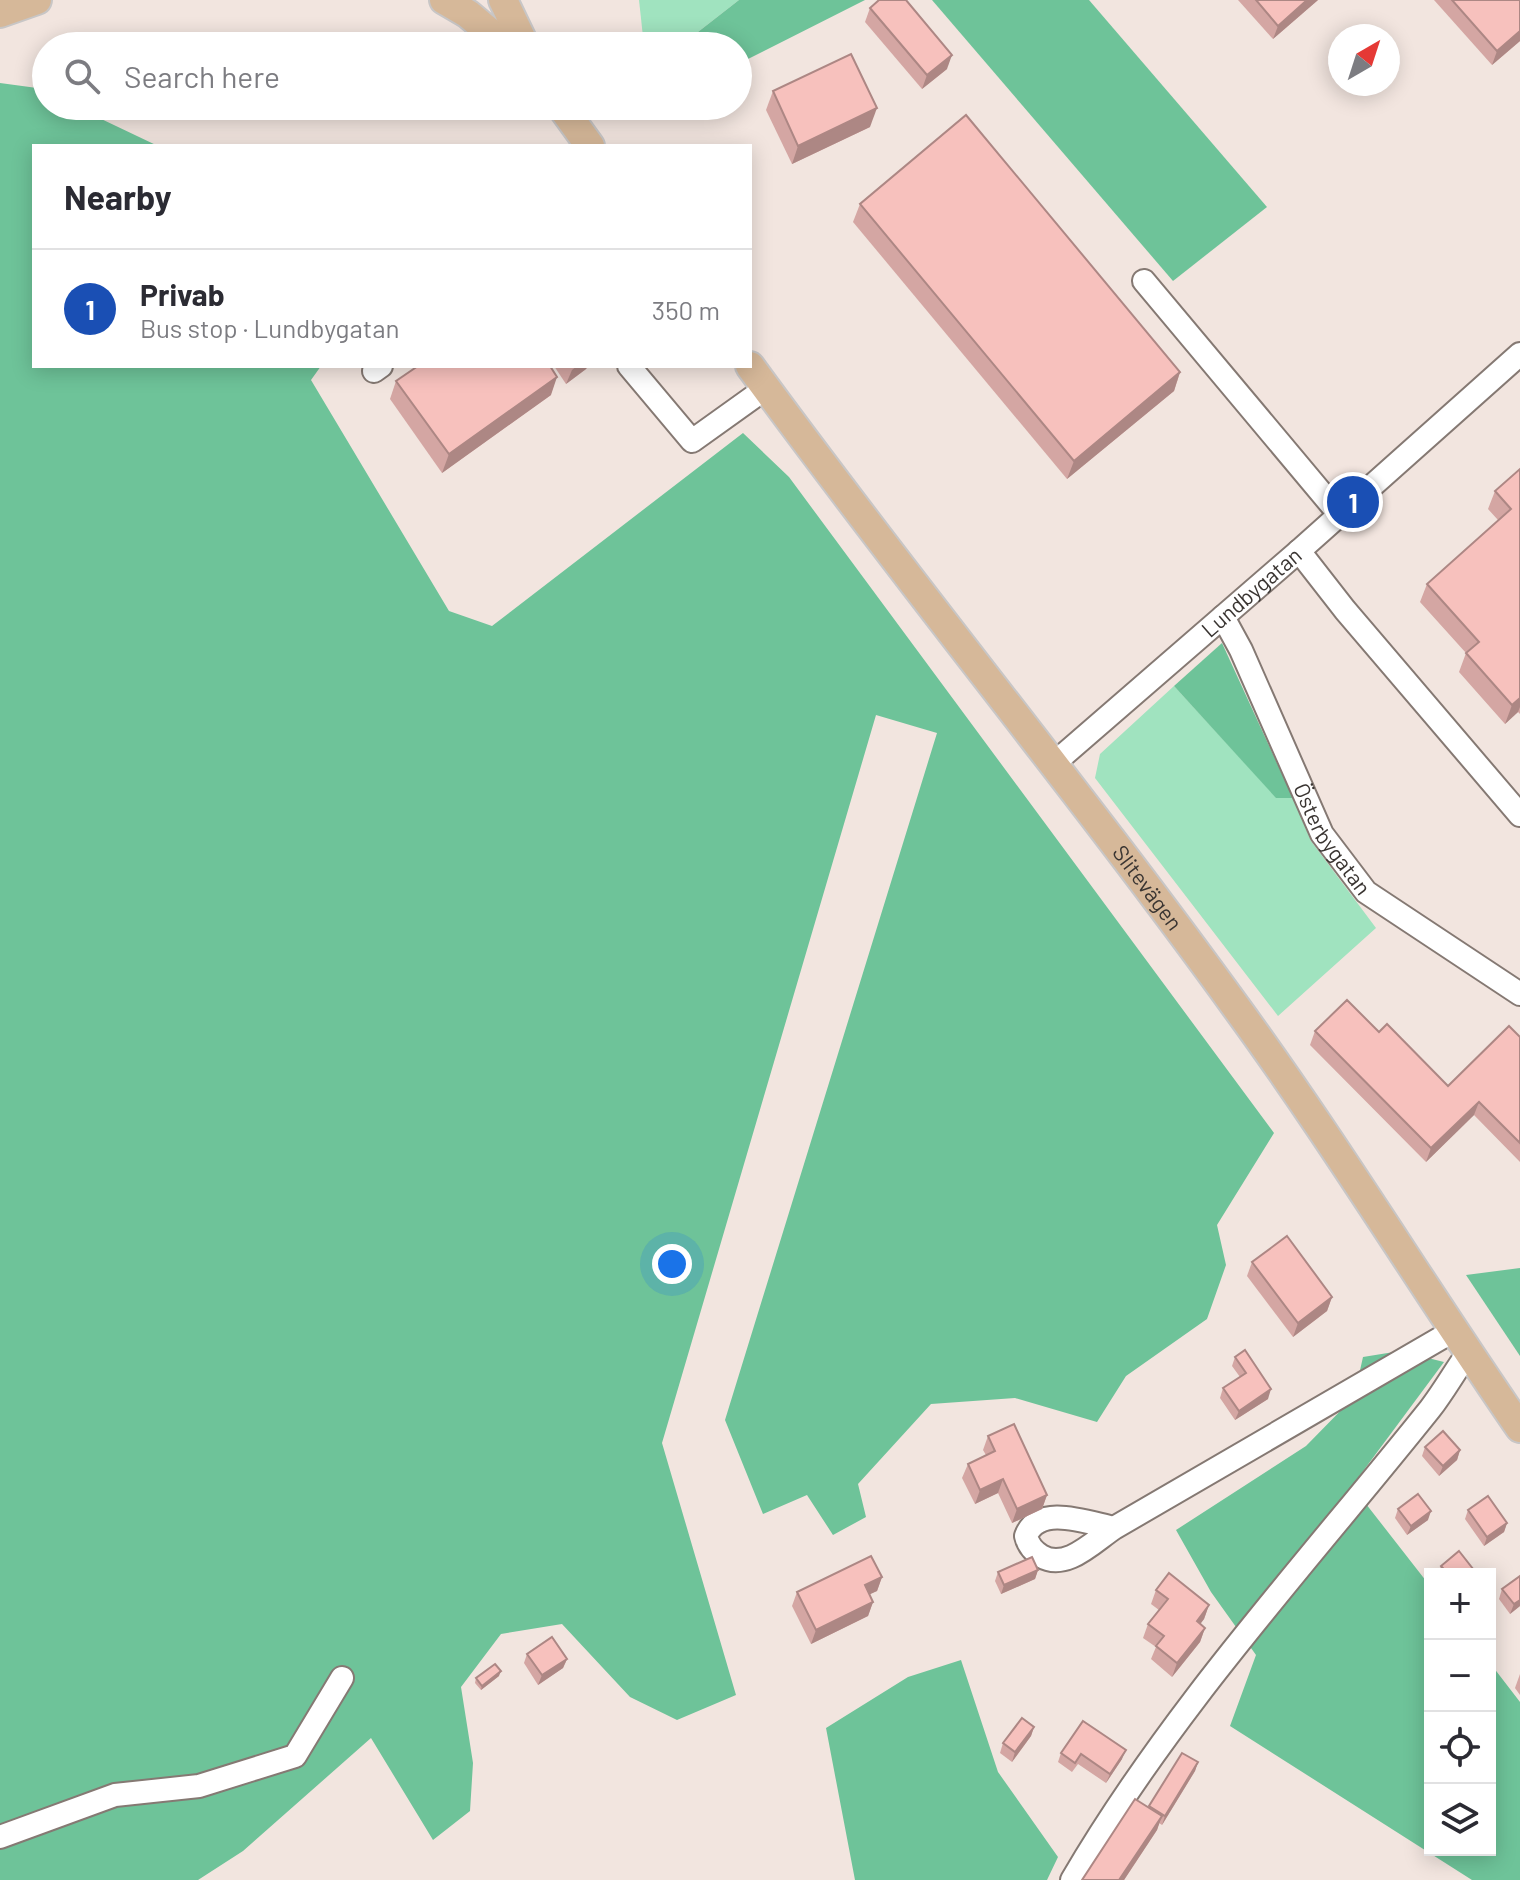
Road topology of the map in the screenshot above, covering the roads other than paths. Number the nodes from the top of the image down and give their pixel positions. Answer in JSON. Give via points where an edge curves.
{"nodes":[{"id":1,"x":37,"y":0,"type":"edge"},
{"id":2,"x":444,"y":0,"type":"edge"},
{"id":3,"x":503,"y":0,"type":"edge"},
{"id":4,"x":0,"y":13,"type":"edge"},
{"id":5,"x":489,"y":32,"type":"edge"},
{"id":6,"x":518,"y":32,"type":"edge"},
{"id":7,"x":571,"y":120,"type":"edge"},
{"id":8,"x":589,"y":144,"type":"edge"},
{"id":9,"x":1144,"y":281,"type":"dead end"},
{"id":10,"x":1520,"y":354,"type":"edge"},
{"id":11,"x":631,"y":368,"type":"edge"},
{"id":12,"x":758,"y":377,"type":"edge"},
{"id":13,"x":1340,"y":515,"type":"junction"},
{"id":14,"x":1299,"y":551,"type":"junction"},
{"id":15,"x":1223,"y":617,"type":"junction"},
{"id":16,"x":1052,"y":765,"type":"junction"},
{"id":17,"x":1520,"y":815,"type":"edge"},
{"id":18,"x":1520,"y":994,"type":"edge"},
{"id":19,"x":1461,"y":1342,"type":"junction"},
{"id":20,"x":1520,"y":1428,"type":"edge"},
{"id":21,"x":1114,"y":1528,"type":"dead end"},
{"id":22,"x":342,"y":1678,"type":"dead end"},
{"id":23,"x":0,"y":1837,"type":"edge"},
{"id":24,"x":1072,"y":1880,"type":"edge"}],
"edges":[{"from":1,"to":4,"type":"main road"},
{"from":2,"to":5,"type":"main road"},
{"from":3,"to":6,"type":"main road"},
{"from":7,"to":8,"type":"main road"},
{"from":9,"to":13,"type":"street"},
{"from":10,"to":13,"type":"street","name":"Lundbygatan"},
{"from":11,"to":12,"type":"street","via":[[692,441]]},
{"from":12,"to":16,"type":"main road","name":"Slitevägen"},
{"from":13,"to":14,"type":"street","name":"Lundbygatan"},
{"from":14,"to":15,"type":"street","name":"Lundbygatan"},
{"from":14,"to":17,"type":"street"},
{"from":15,"to":16,"type":"street","name":"Lundbygatan"},
{"from":15,"to":18,"type":"street","name":"Österbygatan","via":[[1322,834],[1366,892]]},
{"from":16,"to":19,"type":"main road","name":"Slitevägen","via":[[1323,1128]]},
{"from":19,"to":20,"type":"main road","name":"Slitevägen"},
{"from":19,"to":21,"type":"street"},
{"from":19,"to":24,"type":"street","via":[[1432,1406],[1178,1722],[1106,1822]]},
{"from":22,"to":23,"type":"street","via":[[295,1756],[199,1786],[115,1795]]}]}
